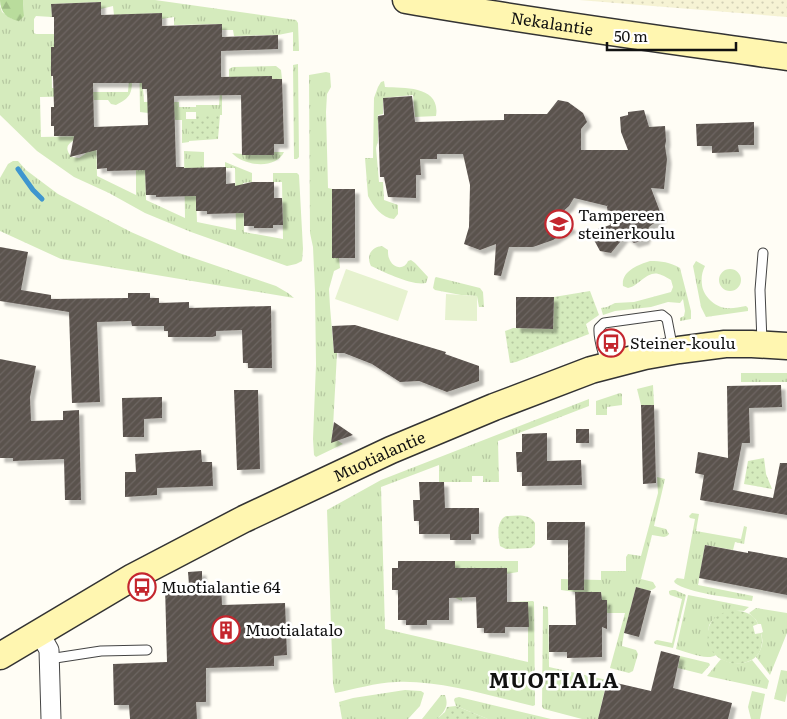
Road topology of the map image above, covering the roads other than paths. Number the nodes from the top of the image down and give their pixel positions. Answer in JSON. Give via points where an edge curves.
{"nodes":[{"id":1,"x":406,"y":0,"type":"edge"},
{"id":2,"x":787,"y":57,"type":"edge"},
{"id":3,"x":763,"y":253,"type":"dead end"},
{"id":4,"x":775,"y":345,"type":"edge"},
{"id":5,"x":674,"y":351,"type":"junction"},
{"id":6,"x":607,"y":365,"type":"junction"},
{"id":7,"x":39,"y":632,"type":"junction"},
{"id":8,"x":147,"y":650,"type":"dead end"},
{"id":9,"x":0,"y":656,"type":"edge"},
{"id":10,"x":49,"y":659,"type":"junction"},
{"id":11,"x":51,"y":719,"type":"edge"}],
"edges":[{"from":1,"to":2,"type":"street","name":"Nekalantie"},
{"from":3,"to":4,"type":"lane","via":[[760,290]]},
{"from":4,"to":5,"type":"street","name":"Muotialantie","via":[[725,344]]},
{"from":5,"to":6,"type":"street","name":"Muotialantie"},
{"from":5,"to":6,"type":"lane","via":[[667,319],[662,315],[604,323],[599,332]]},
{"from":6,"to":7,"type":"street","name":"Muotialantie","via":[[494,406],[346,470],[220,531]]},
{"from":7,"to":9,"type":"street","name":"Muotialantie"},
{"from":7,"to":10,"type":"street","via":[[48,647]]},
{"from":8,"to":10,"type":"lane","via":[[101,651]]},
{"from":10,"to":11,"type":"street"}]}
